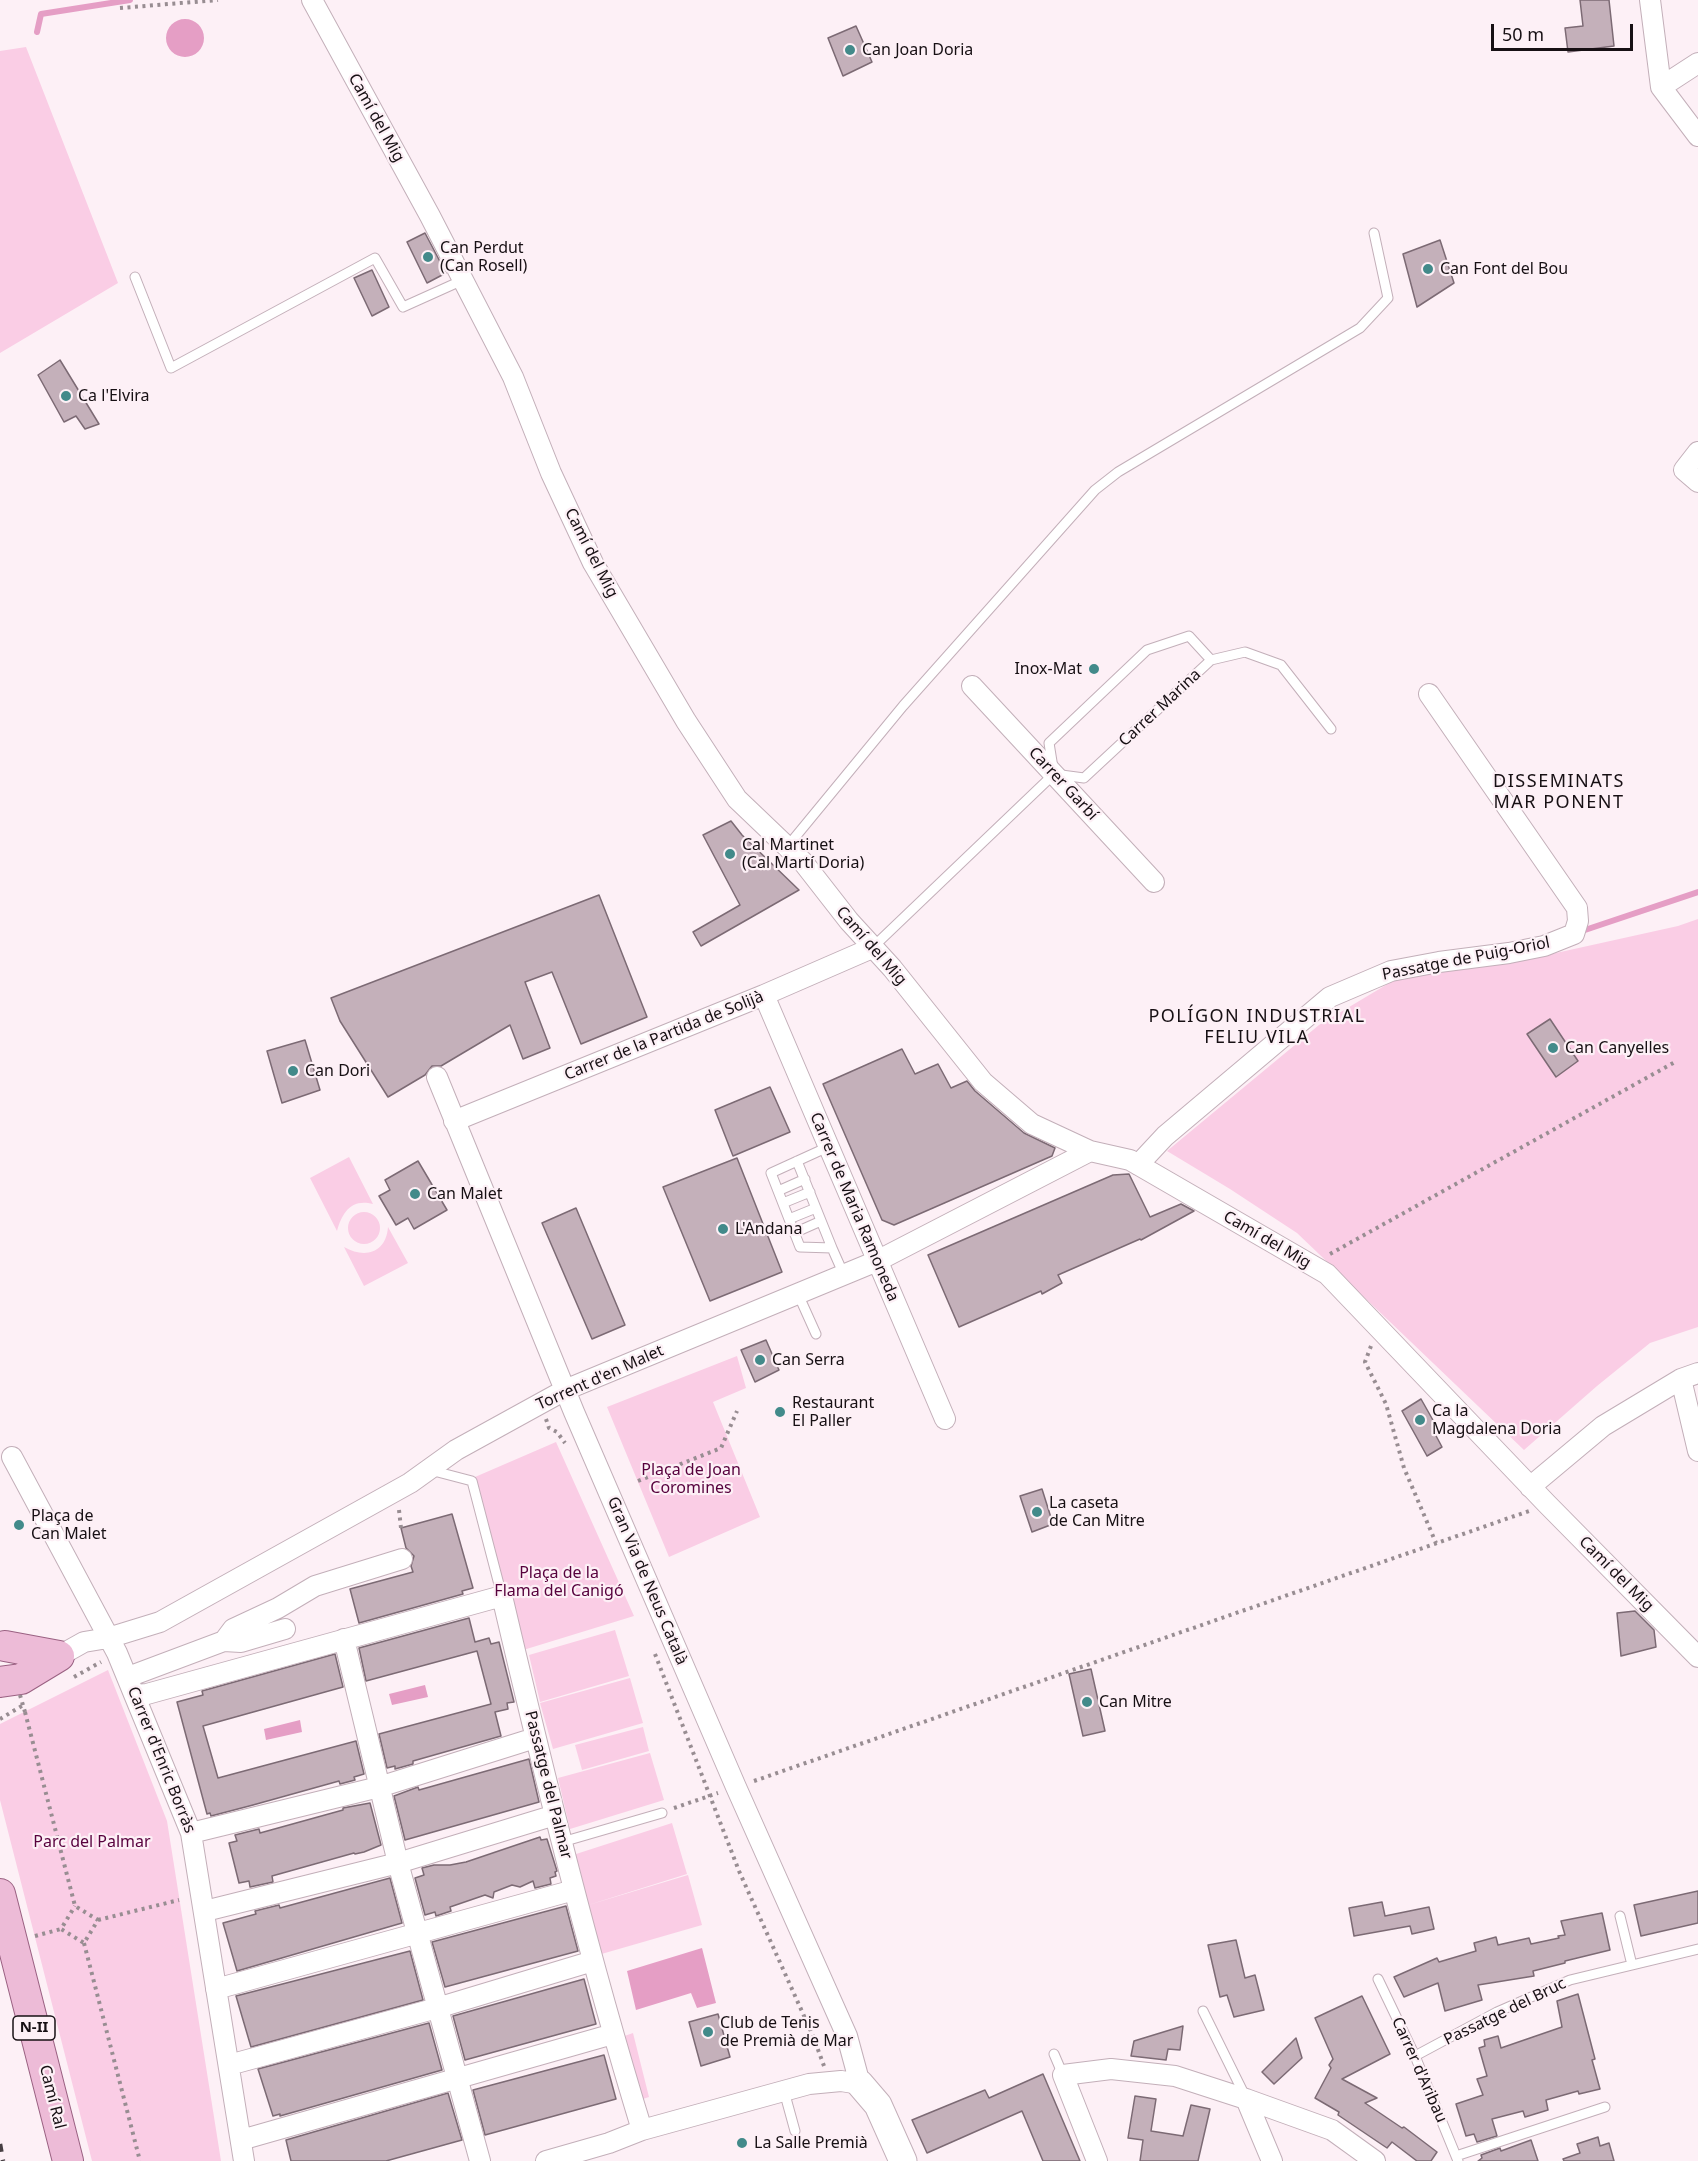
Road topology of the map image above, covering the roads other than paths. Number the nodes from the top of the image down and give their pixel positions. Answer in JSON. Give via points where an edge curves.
{"nodes":[{"id":1,"x":312,"y":0,"type":"edge"},
{"id":2,"x":1650,"y":0,"type":"edge"},
{"id":3,"x":1698,"y":63,"type":"edge"},
{"id":4,"x":1661,"y":87,"type":"junction"},
{"id":5,"x":1698,"y":136,"type":"edge"},
{"id":6,"x":1374,"y":234,"type":"dead end"},
{"id":7,"x":135,"y":277,"type":"dead end"},
{"id":8,"x":463,"y":280,"type":"junction"},
{"id":9,"x":1698,"y":452,"type":"edge"},
{"id":10,"x":1691,"y":476,"type":"edge"},
{"id":11,"x":1212,"y":660,"type":"junction"},
{"id":12,"x":972,"y":686,"type":"dead end"},
{"id":13,"x":1429,"y":694,"type":"dead end"},
{"id":14,"x":1331,"y":729,"type":"dead end"},
{"id":15,"x":1054,"y":774,"type":"junction"},
{"id":16,"x":787,"y":847,"type":"junction"},
{"id":17,"x":1154,"y":882,"type":"dead end"},
{"id":18,"x":872,"y":948,"type":"junction"},
{"id":19,"x":764,"y":996,"type":"junction"},
{"id":20,"x":436,"y":1077,"type":"dead end"},
{"id":21,"x":454,"y":1121,"type":"junction"},
{"id":22,"x":828,"y":1148,"type":"junction"},
{"id":23,"x":1090,"y":1151,"type":"junction"},
{"id":24,"x":797,"y":1161,"type":"junction"},
{"id":25,"x":1138,"y":1165,"type":"junction"},
{"id":26,"x":805,"y":1179,"type":"junction"},
{"id":27,"x":778,"y":1191,"type":"junction"},
{"id":28,"x":810,"y":1192,"type":"junction"},
{"id":29,"x":783,"y":1203,"type":"junction"},
{"id":30,"x":816,"y":1208,"type":"junction"},
{"id":31,"x":789,"y":1219,"type":"junction"},
{"id":32,"x":822,"y":1221,"type":"junction"},
{"id":33,"x":794,"y":1233,"type":"junction"},
{"id":34,"x":832,"y":1248,"type":"junction"},
{"id":35,"x":877,"y":1261,"type":"junction"},
{"id":36,"x":844,"y":1275,"type":"junction"},
{"id":37,"x":798,"y":1294,"type":"junction"},
{"id":38,"x":816,"y":1334,"type":"dead end"},
{"id":39,"x":1690,"y":1376,"type":"edge"},
{"id":40,"x":565,"y":1390,"type":"junction"},
{"id":41,"x":945,"y":1419,"type":"dead end"},
{"id":42,"x":1698,"y":1451,"type":"edge"},
{"id":43,"x":12,"y":1457,"type":"dead end"},
{"id":44,"x":429,"y":1469,"type":"junction"},
{"id":45,"x":1530,"y":1486,"type":"junction"},
{"id":46,"x":402,"y":1559,"type":"dead end"},
{"id":47,"x":502,"y":1596,"type":"junction"},
{"id":48,"x":285,"y":1629,"type":"dead end"},
{"id":49,"x":108,"y":1638,"type":"junction"},
{"id":50,"x":344,"y":1639,"type":"junction"},
{"id":51,"x":224,"y":1641,"type":"junction"},
{"id":52,"x":59,"y":1656,"type":"joint"},
{"id":53,"x":1698,"y":1657,"type":"edge"},
{"id":54,"x":5,"y":1666,"type":"edge"},
{"id":55,"x":131,"y":1686,"type":"junction"},
{"id":56,"x":535,"y":1738,"type":"junction"},
{"id":57,"x":379,"y":1787,"type":"junction"},
{"id":58,"x":662,"y":1813,"type":"road end"},
{"id":59,"x":555,"y":1815,"type":"junction"},
{"id":60,"x":191,"y":1833,"type":"junction"},
{"id":61,"x":562,"y":1842,"type":"junction"},
{"id":62,"x":398,"y":1863,"type":"junction"},
{"id":63,"x":574,"y":1890,"type":"junction"},
{"id":64,"x":0,"y":1894,"type":"edge"},
{"id":65,"x":205,"y":1911,"type":"junction"},
{"id":66,"x":1620,"y":1916,"type":"dead end"},
{"id":67,"x":418,"y":1934,"type":"junction"},
{"id":68,"x":1698,"y":1949,"type":"edge"},
{"id":69,"x":593,"y":1961,"type":"junction"},
{"id":70,"x":0,"y":1964,"type":"edge"},
{"id":71,"x":1632,"y":1965,"type":"junction"},
{"id":72,"x":1378,"y":1979,"type":"dead end"},
{"id":73,"x":216,"y":1989,"type":"junction"},
{"id":74,"x":437,"y":2008,"type":"junction"},
{"id":75,"x":1203,"y":2011,"type":"dead end"},
{"id":76,"x":613,"y":2034,"type":"junction"},
{"id":77,"x":1054,"y":2054,"type":"dead end"},
{"id":78,"x":1415,"y":2056,"type":"junction"},
{"id":79,"x":229,"y":2064,"type":"junction"},
{"id":80,"x":1063,"y":2075,"type":"junction"},
{"id":81,"x":457,"y":2077,"type":"junction"},
{"id":82,"x":860,"y":2084,"type":"junction"},
{"id":83,"x":784,"y":2091,"type":"junction"},
{"id":84,"x":1246,"y":2098,"type":"junction"},
{"id":85,"x":1605,"y":2107,"type":"dead end"},
{"id":86,"x":642,"y":2130,"type":"junction"},
{"id":87,"x":795,"y":2131,"type":"dead end"},
{"id":88,"x":241,"y":2140,"type":"junction"},
{"id":89,"x":1457,"y":2158,"type":"edge"},
{"id":90,"x":50,"y":2161,"type":"edge"},
{"id":91,"x":68,"y":2161,"type":"edge"},
{"id":92,"x":244,"y":2161,"type":"edge"},
{"id":93,"x":480,"y":2161,"type":"edge"},
{"id":94,"x":546,"y":2161,"type":"edge"},
{"id":95,"x":903,"y":2161,"type":"edge"},
{"id":96,"x":1097,"y":2161,"type":"edge"},
{"id":97,"x":1272,"y":2161,"type":"edge"},
{"id":98,"x":1375,"y":2161,"type":"edge"}],
"edges":[{"from":1,"to":8,"type":"street","name":"Camí del Mig"},
{"from":2,"to":4,"type":"street"},
{"from":3,"to":4,"type":"street"},
{"from":4,"to":5,"type":"street"},
{"from":6,"to":16,"type":"lane","via":[[1388,298],[1360,328],[1118,472],[1095,490],[903,706]]},
{"from":7,"to":8,"type":"lane","via":[[171,368],[375,258],[403,307]]},
{"from":8,"to":16,"type":"street","name":"Camí del Mig","via":[[513,377],[551,473],[593,563],[737,799]]},
{"from":9,"to":10,"type":"street"},
{"from":11,"to":14,"type":"lane","via":[[1245,652],[1281,665]]},
{"from":11,"to":15,"type":"lane","name":"Carrer Marina","via":[[1084,778]]},
{"from":11,"to":15,"type":"lane","name":"Carrer Marina","via":[[1189,636],[1147,650],[1049,743]]},
{"from":12,"to":15,"type":"street","name":"Carrer Garbí"},
{"from":13,"to":25,"type":"street","name":"Passatge de Puig-Oriol","via":[[1577,908],[1574,934],[1544,946],[1390,971],[1330,997],[1165,1136]]},
{"from":15,"to":17,"type":"street","name":"Carrer Garbí"},
{"from":15,"to":18,"type":"lane"},
{"from":16,"to":18,"type":"street","name":"Camí del Mig"},
{"from":18,"to":19,"type":"street","name":"Carrer de la Partida de Solijà"},
{"from":18,"to":23,"type":"street","name":"Camí del Mig","via":[[983,1082],[1032,1124]]},
{"from":19,"to":21,"type":"street","name":"Carrer de la Partida de Solijà"},
{"from":19,"to":22,"type":"street","name":"Carrer de Maria Ramoneda"},
{"from":20,"to":21,"type":"street","name":"Gran Via de Neus Català"},
{"from":21,"to":40,"type":"street","name":"Gran Via de Neus Català"},
{"from":22,"to":24,"type":"lane"},
{"from":22,"to":35,"type":"street","name":"Carrer de Maria Ramoneda"},
{"from":23,"to":25,"type":"street","name":"Camí del Mig"},
{"from":23,"to":35,"type":"street","name":"Torrent d'en Malet"},
{"from":24,"to":26,"type":"lane"},
{"from":24,"to":27,"type":"lane","via":[[771,1173]]},
{"from":25,"to":45,"type":"street","name":"Camí del Mig","via":[[1327,1274]]},
{"from":26,"to":27,"type":"lane"},
{"from":26,"to":28,"type":"lane"},
{"from":27,"to":29,"type":"lane"},
{"from":28,"to":29,"type":"lane"},
{"from":28,"to":30,"type":"lane"},
{"from":29,"to":31,"type":"lane"},
{"from":30,"to":31,"type":"lane"},
{"from":30,"to":32,"type":"lane"},
{"from":31,"to":33,"type":"lane"},
{"from":32,"to":33,"type":"lane"},
{"from":32,"to":34,"type":"lane"},
{"from":33,"to":34,"type":"lane","via":[[800,1248]]},
{"from":34,"to":36,"type":"lane"},
{"from":35,"to":36,"type":"street","name":"Torrent d'en Malet"},
{"from":35,"to":41,"type":"street","name":"Carrer de Maria Ramoneda"},
{"from":36,"to":37,"type":"street","name":"Torrent d'en Malet"},
{"from":37,"to":38,"type":"lane"},
{"from":37,"to":40,"type":"street","name":"Torrent d'en Malet"},
{"from":39,"to":42,"type":"street"},
{"from":39,"to":45,"type":"street","via":[[1603,1426]]},
{"from":40,"to":44,"type":"street","name":"Torrent d'en Malet"},
{"from":40,"to":82,"type":"street","name":"Gran Via de Neus Català","via":[[847,2036]]},
{"from":43,"to":49,"type":"street","name":"Carrer d'Enric Borràs"},
{"from":44,"to":47,"type":"lane","name":"Passatge del Palmar","via":[[472,1481]]},
{"from":44,"to":49,"type":"street","name":"Torrent d'en Malet","via":[[160,1622]]},
{"from":45,"to":53,"type":"street","name":"Camí del Mig"},
{"from":46,"to":51,"type":"street","via":[[315,1586],[233,1629]]},
{"from":47,"to":50,"type":"street"},
{"from":47,"to":56,"type":"street","name":"Passatge del Palmar"},
{"from":48,"to":51,"type":"street","via":[[241,1642]]},
{"from":49,"to":52,"type":"street","name":"Torrent d'en Malet","via":[[84,1642]]},
{"from":49,"to":55,"type":"street","name":"Carrer d'Enric Borràs"},
{"from":50,"to":55,"type":"street","via":[[147,1694]]},
{"from":50,"to":57,"type":"street"},
{"from":51,"to":55,"type":"street","via":[[145,1669]]},
{"from":52,"to":54,"type":"main road"},
{"from":55,"to":60,"type":"street","name":"Carrer d'Enric Borràs"},
{"from":56,"to":57,"type":"street"},
{"from":56,"to":59,"type":"street","name":"Passatge del Palmar"},
{"from":57,"to":60,"type":"street"},
{"from":57,"to":62,"type":"street"},
{"from":58,"to":61,"type":"lane"},
{"from":59,"to":61,"type":"street","name":"Passatge del Palmar"},
{"from":59,"to":62,"type":"street"},
{"from":60,"to":65,"type":"street","name":"Carrer d'Enric Borràs"},
{"from":61,"to":63,"type":"street","name":"Passatge del Palmar"},
{"from":62,"to":65,"type":"street"},
{"from":62,"to":67,"type":"street"},
{"from":63,"to":67,"type":"street"},
{"from":63,"to":69,"type":"street","name":"Passatge del Palmar"},
{"from":64,"to":91,"type":"main road","name":"Camí Ral","number":"N-II"},
{"from":65,"to":73,"type":"street","name":"Carrer d'Enric Borràs"},
{"from":66,"to":71,"type":"lane"},
{"from":67,"to":73,"type":"street"},
{"from":67,"to":74,"type":"street"},
{"from":68,"to":71,"type":"lane","name":"Passatge del Bruc"},
{"from":69,"to":74,"type":"street"},
{"from":69,"to":76,"type":"street","name":"Passatge del Palmar"},
{"from":70,"to":90,"type":"main road","name":"Camí Ral","number":"N-II"},
{"from":71,"to":78,"type":"lane","name":"Passatge del Bruc","via":[[1570,1980],[1497,2012]]},
{"from":72,"to":78,"type":"lane","name":"Carrer d'Aribau"},
{"from":73,"to":79,"type":"street","name":"Carrer d'Enric Borràs"},
{"from":74,"to":79,"type":"street"},
{"from":74,"to":81,"type":"street"},
{"from":75,"to":84,"type":"lane"},
{"from":76,"to":81,"type":"street"},
{"from":76,"to":86,"type":"street","name":"Passatge del Palmar"},
{"from":77,"to":80,"type":"lane"},
{"from":78,"to":89,"type":"lane","name":"Carrer d'Aribau"},
{"from":79,"to":88,"type":"street","name":"Carrer d'Enric Borràs"},
{"from":80,"to":84,"type":"street","via":[[1111,2069],[1175,2076]]},
{"from":80,"to":96,"type":"street"},
{"from":81,"to":88,"type":"street"},
{"from":81,"to":93,"type":"street"},
{"from":82,"to":83,"type":"street","via":[[827,2076]]},
{"from":82,"to":95,"type":"street","via":[[878,2105]]},
{"from":83,"to":86,"type":"street"},
{"from":83,"to":87,"type":"lane"},
{"from":84,"to":97,"type":"street"},
{"from":84,"to":98,"type":"street","via":[[1332,2130]]},
{"from":85,"to":89,"type":"lane"},
{"from":86,"to":94,"type":"street","via":[[609,2144]]},
{"from":88,"to":92,"type":"street","name":"Carrer d'Enric Borràs"}]}
